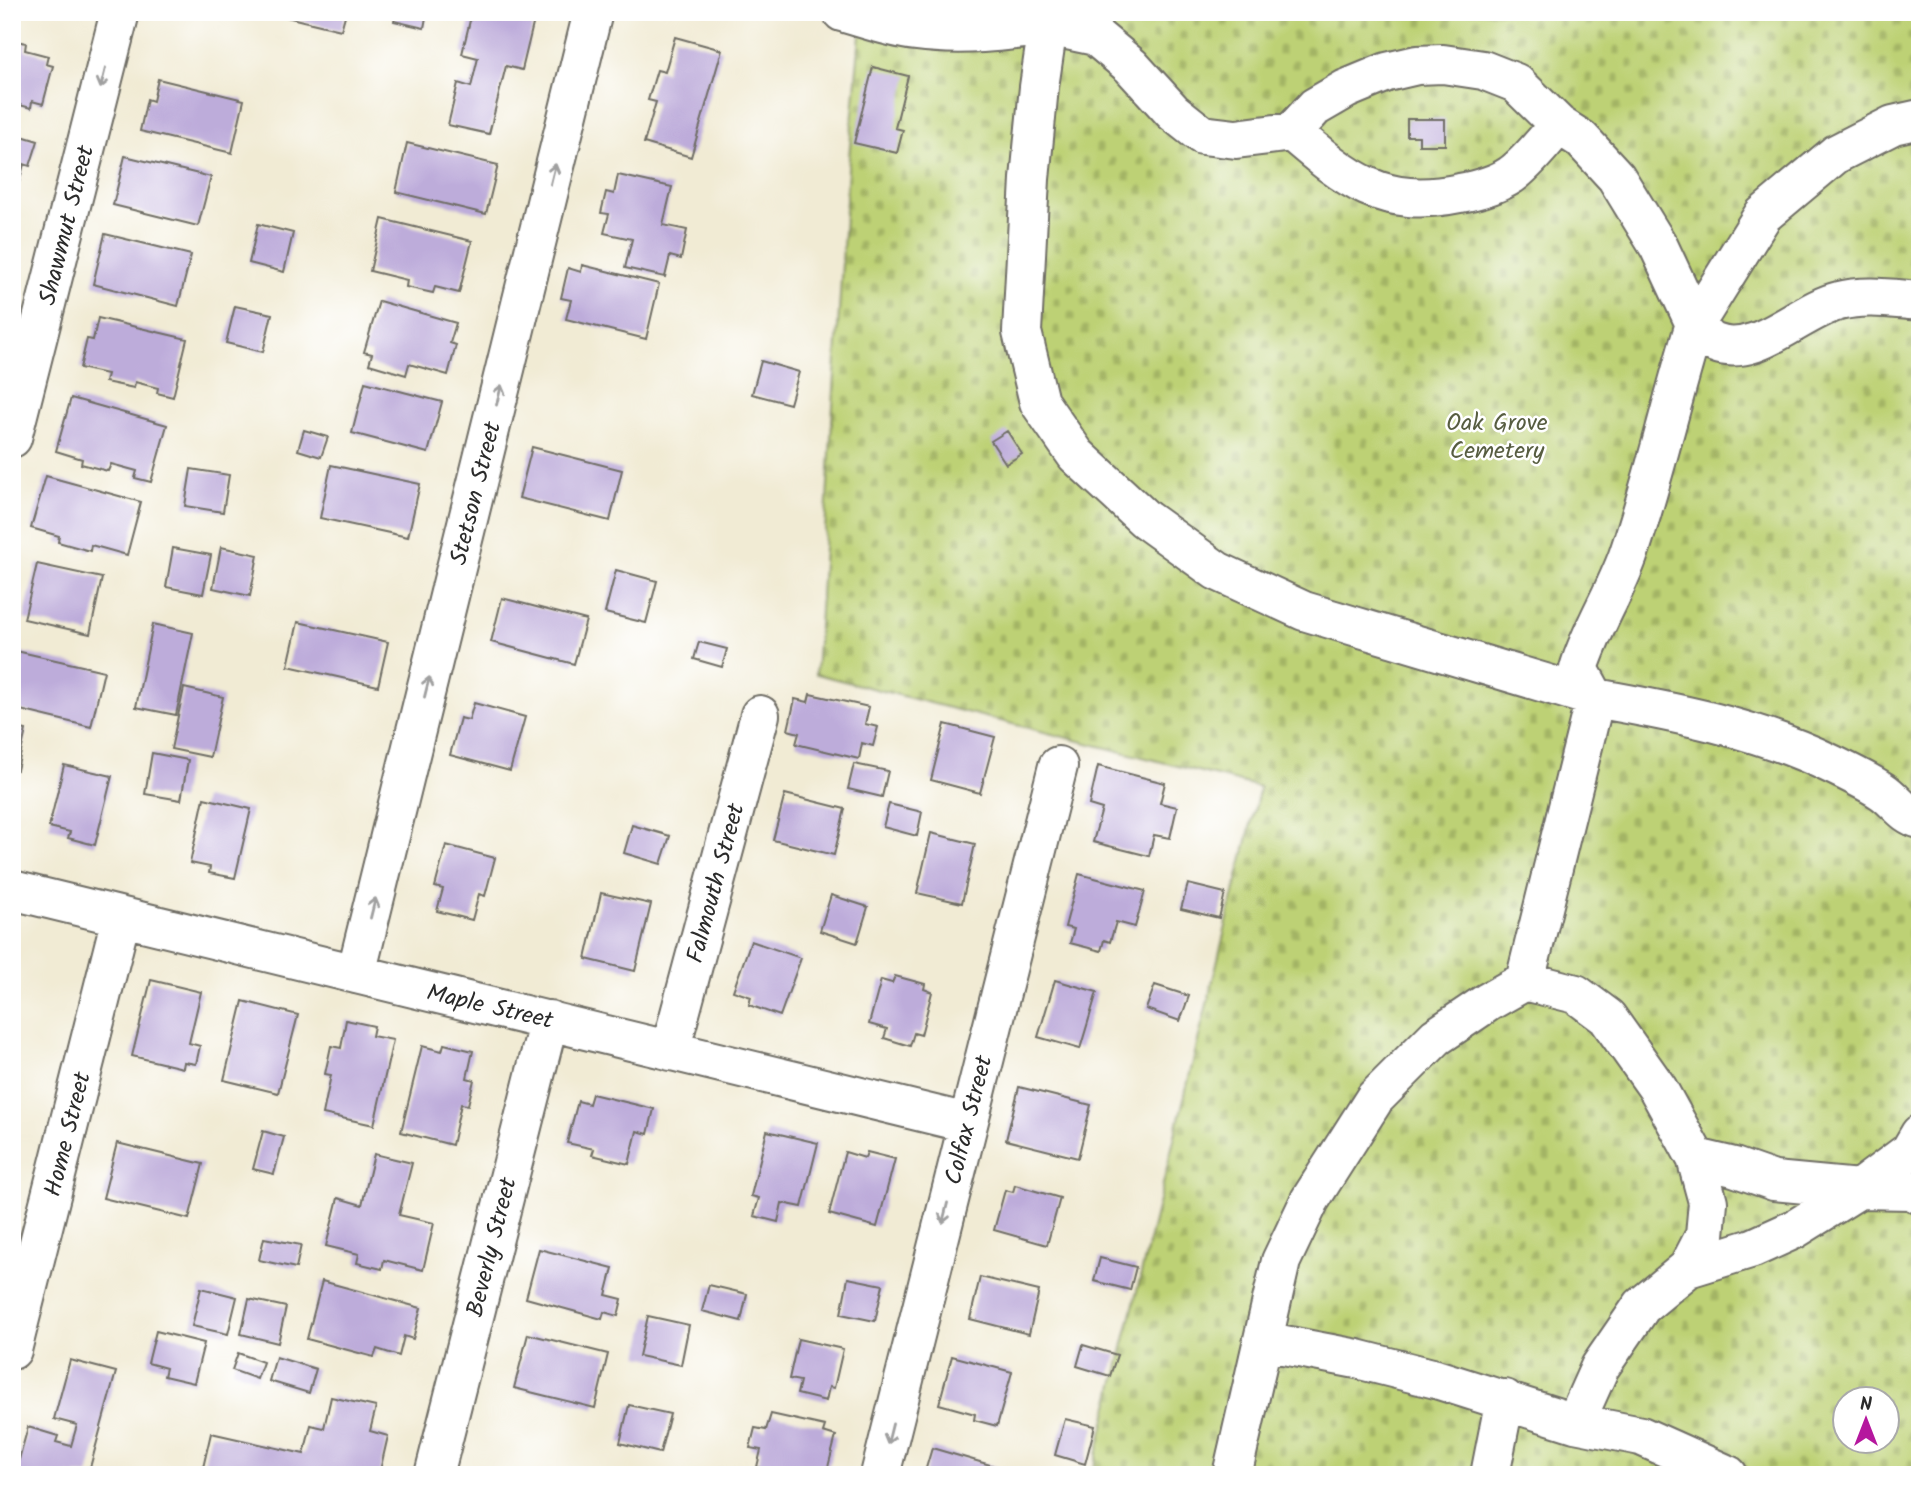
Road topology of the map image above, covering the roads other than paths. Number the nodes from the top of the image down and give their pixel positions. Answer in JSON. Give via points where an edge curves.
{"nodes":[{"id":1,"x":120,"y":12,"type":"edge"},
{"id":2,"x":593,"y":12,"type":"edge"},
{"id":3,"x":842,"y":12,"type":"edge"},
{"id":4,"x":1050,"y":19,"type":"edge"},
{"id":5,"x":1920,"y":119,"type":"edge"},
{"id":6,"x":1559,"y":125,"type":"junction"},
{"id":7,"x":1292,"y":132,"type":"junction"},
{"id":8,"x":1920,"y":301,"type":"edge"},
{"id":9,"x":1695,"y":324,"type":"junction"},
{"id":10,"x":12,"y":438,"type":"edge"},
{"id":11,"x":1595,"y":698,"type":"junction"},
{"id":12,"x":760,"y":715,"type":"dead end"},
{"id":13,"x":1058,"y":765,"type":"dead end"},
{"id":14,"x":1916,"y":827,"type":"edge"},
{"id":15,"x":12,"y":890,"type":"edge"},
{"id":16,"x":121,"y":918,"type":"junction"},
{"id":17,"x":356,"y":974,"type":"junction"},
{"id":18,"x":1525,"y":981,"type":"junction"},
{"id":19,"x":549,"y":1020,"type":"junction"},
{"id":20,"x":670,"y":1051,"type":"junction"},
{"id":21,"x":967,"y":1123,"type":"junction"},
{"id":22,"x":1920,"y":1134,"type":"edge"},
{"id":23,"x":1696,"y":1158,"type":"junction"},
{"id":24,"x":1859,"y":1189,"type":"junction"},
{"id":25,"x":1920,"y":1195,"type":"edge"},
{"id":26,"x":1688,"y":1268,"type":"junction"},
{"id":27,"x":1264,"y":1341,"type":"junction"},
{"id":28,"x":12,"y":1350,"type":"edge"},
{"id":29,"x":1505,"y":1399,"type":"junction"},
{"id":30,"x":1575,"y":1423,"type":"junction"},
{"id":31,"x":1707,"y":1470,"type":"edge"},
{"id":32,"x":434,"y":1475,"type":"edge"},
{"id":33,"x":880,"y":1475,"type":"edge"},
{"id":34,"x":1231,"y":1475,"type":"edge"},
{"id":35,"x":1490,"y":1475,"type":"edge"}],
"edges":[{"from":1,"to":10,"type":"street","name":"Shawmut Street","one_way":true},
{"from":17,"to":2,"type":"street","name":"Stetson Street","one_way":true},
{"from":3,"to":4,"type":"street","via":[[914,31],[954,34],[993,34]]},
{"from":4,"to":7,"type":"street","via":[[1095,36],[1202,135],[1236,139]]},
{"from":4,"to":11,"type":"street","via":[[1030,179],[1022,332],[1039,402],[1076,455],[1145,519],[1217,571],[1304,611]]},
{"from":5,"to":9,"type":"street","via":[[1893,125],[1836,154],[1763,215]]},
{"from":6,"to":7,"type":"street","via":[[1516,83],[1483,70],[1443,64],[1387,72],[1346,89],[1315,107]]},
{"from":6,"to":7,"type":"street","via":[[1510,176],[1481,189],[1439,197],[1375,191],[1332,166]]},
{"from":6,"to":9,"type":"street","via":[[1581,139],[1616,177],[1659,247]]},
{"from":8,"to":9,"type":"street","via":[[1884,297],[1839,301],[1751,344],[1712,342]]},
{"from":9,"to":11,"type":"street","via":[[1648,495],[1626,560],[1579,669]]},
{"from":11,"to":14,"type":"street","via":[[1678,713],[1826,762],[1883,791]]},
{"from":11,"to":18,"type":"street"},
{"from":12,"to":20,"type":"street","name":"Falmouth Street"},
{"from":13,"to":21,"type":"street","name":"Colfax Street"},
{"from":15,"to":16,"type":"street","name":"Maple Street"},
{"from":16,"to":17,"type":"street","name":"Maple Street"},
{"from":16,"to":28,"type":"street","name":"Home Street"},
{"from":17,"to":19,"type":"street","name":"Maple Street"},
{"from":18,"to":23,"type":"street","via":[[1576,994],[1607,1017],[1658,1088]]},
{"from":18,"to":27,"type":"street","via":[[1436,1037],[1375,1098],[1310,1200],[1281,1261]]},
{"from":19,"to":20,"type":"street","name":"Maple Street"},
{"from":19,"to":32,"type":"street","name":"Beverly Street"},
{"from":20,"to":21,"type":"street","name":"Maple Street"},
{"from":21,"to":33,"type":"street","name":"Colfax Street","one_way":true},
{"from":22,"to":24,"type":"street","via":[[1910,1151]]},
{"from":23,"to":24,"type":"street","via":[[1774,1181]]},
{"from":23,"to":26,"type":"street","via":[[1707,1202],[1705,1235]]},
{"from":24,"to":25,"type":"street"},
{"from":24,"to":26,"type":"street","via":[[1795,1229],[1754,1248]]},
{"from":26,"to":30,"type":"street","via":[[1642,1306],[1600,1367]]},
{"from":27,"to":29,"type":"street","via":[[1397,1369]]},
{"from":27,"to":34,"type":"street"},
{"from":29,"to":30,"type":"street"},
{"from":29,"to":35,"type":"street"},
{"from":30,"to":31,"type":"street","via":[[1641,1436]]}]}
